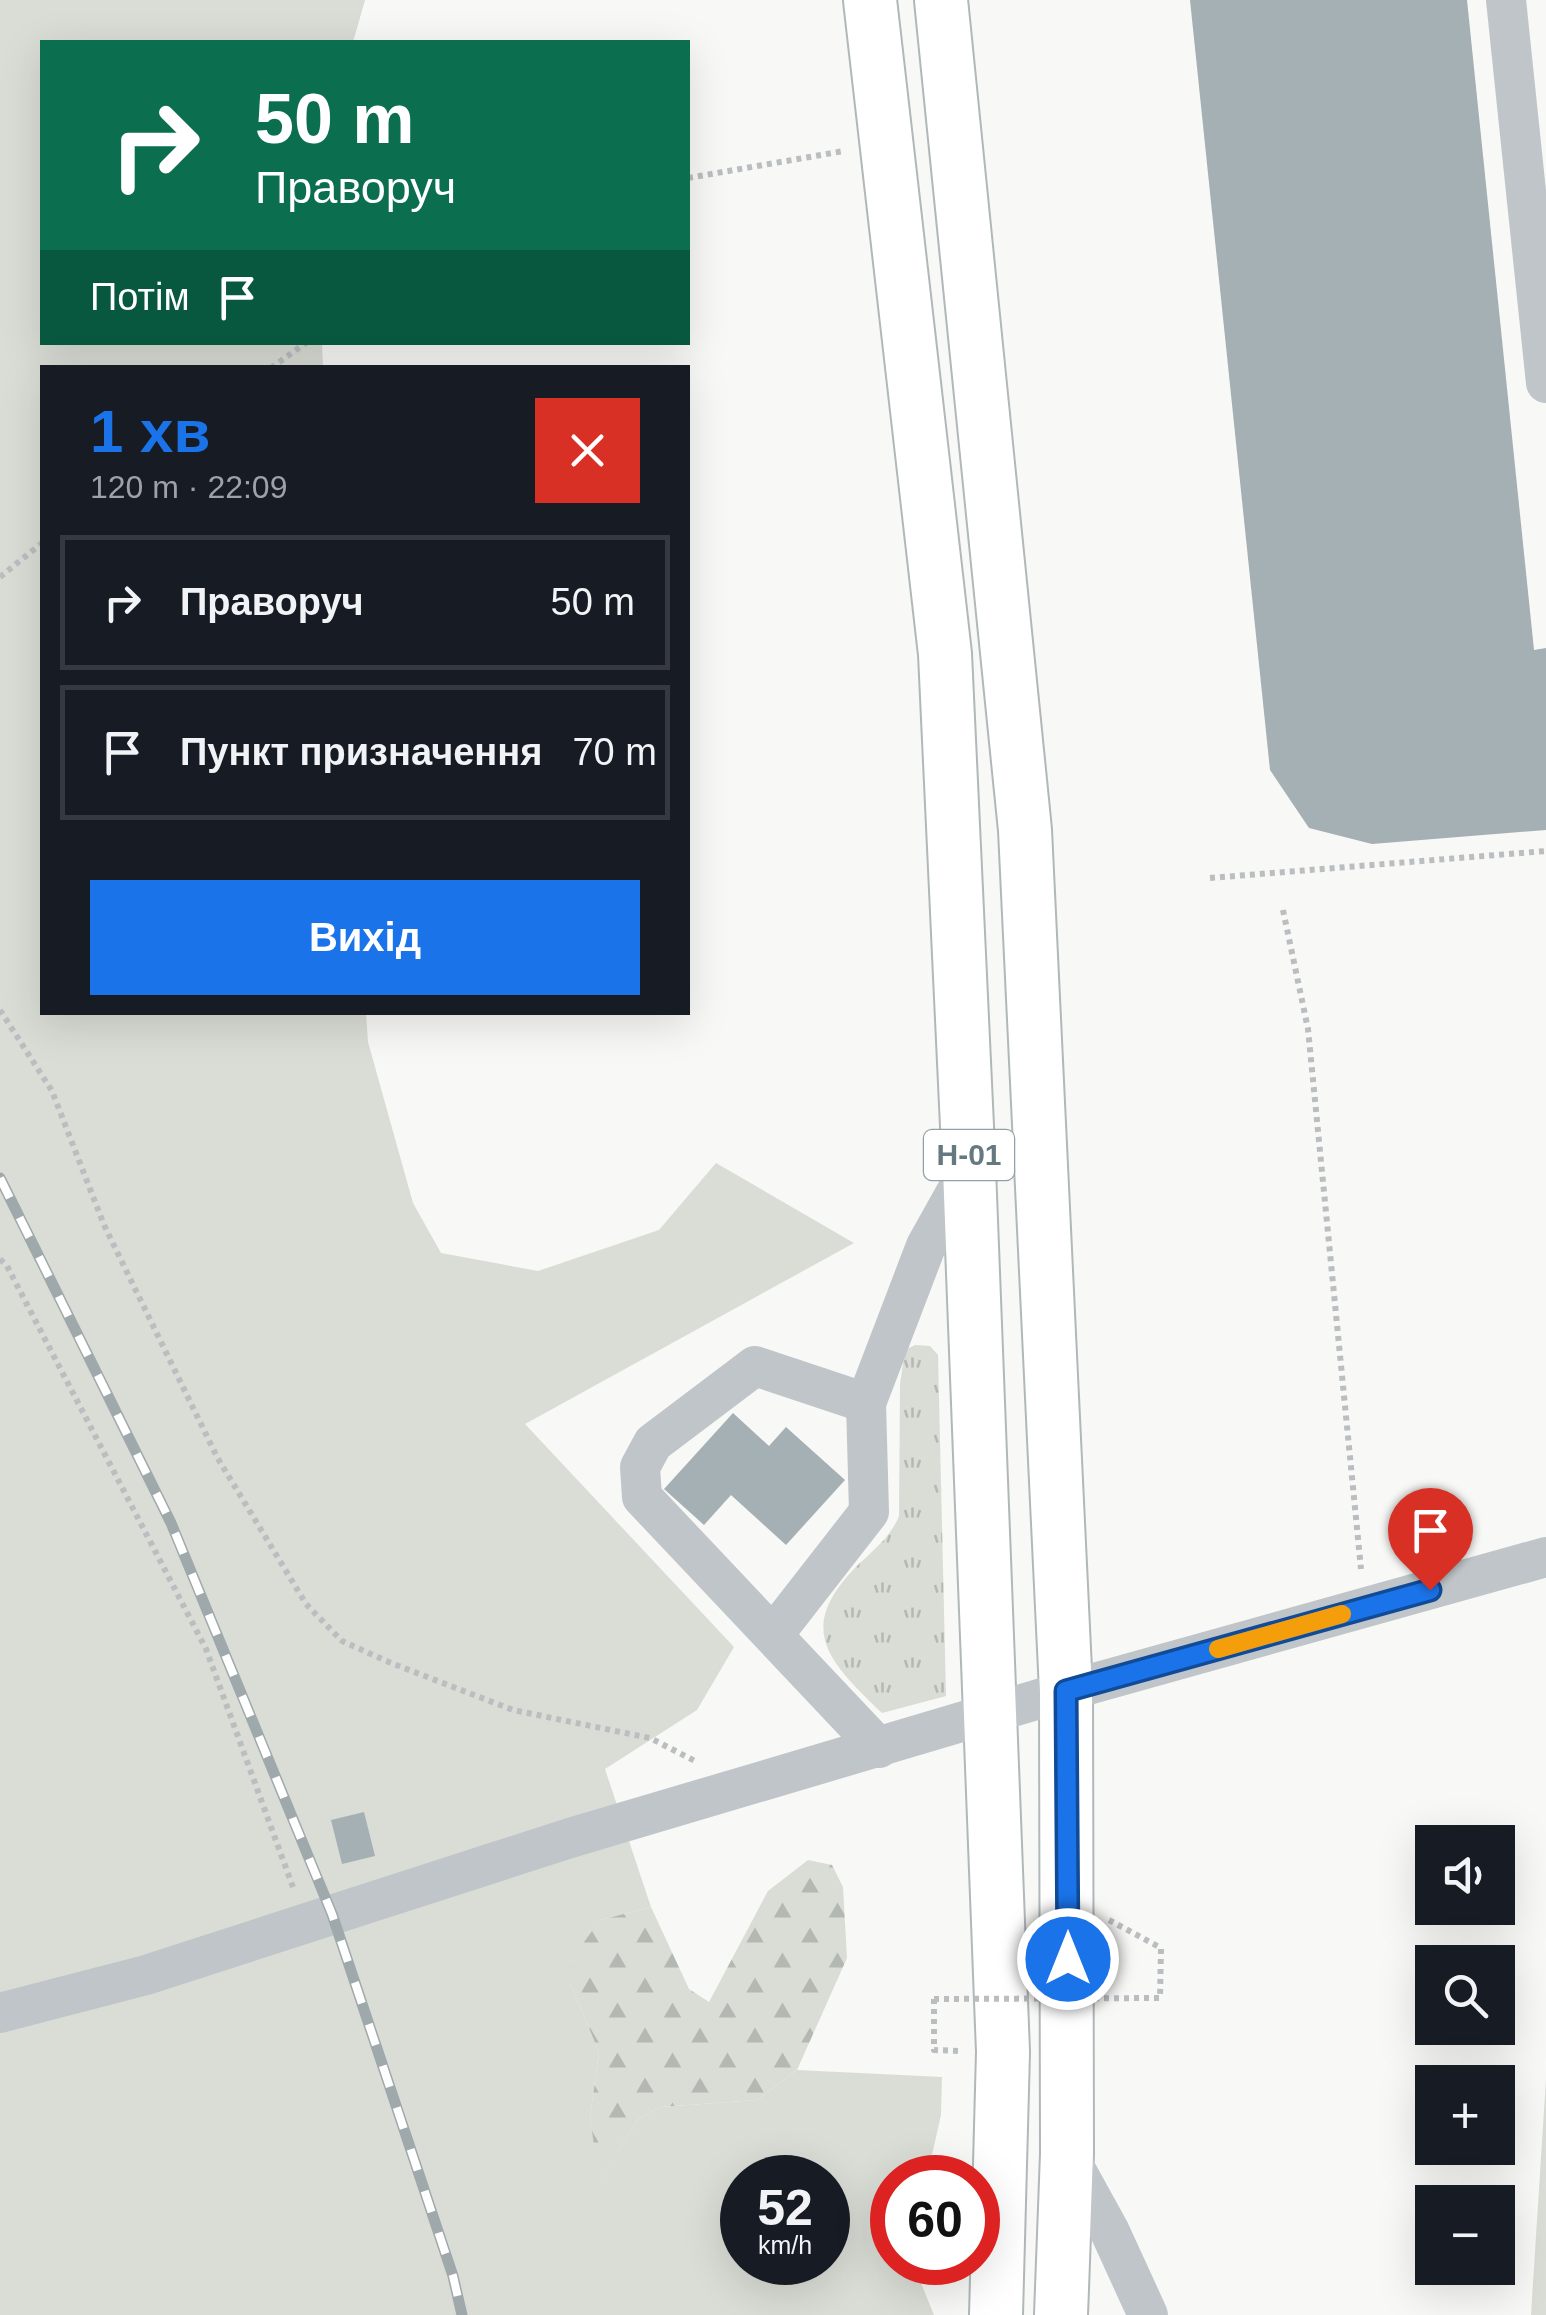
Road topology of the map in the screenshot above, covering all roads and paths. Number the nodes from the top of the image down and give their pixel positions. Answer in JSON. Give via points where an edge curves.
{"nodes":[{"id":1,"x":870,"y":0,"type":"edge"},
{"id":2,"x":941,"y":0,"type":"edge"},
{"id":3,"x":1506,"y":0,"type":"edge"},
{"id":4,"x":845,"y":151,"type":"dead end"},
{"id":5,"x":690,"y":178,"type":"edge"},
{"id":6,"x":303,"y":345,"type":"edge"},
{"id":7,"x":275,"y":365,"type":"edge"},
{"id":8,"x":1546,"y":383,"type":"edge"},
{"id":9,"x":40,"y":545,"type":"edge"},
{"id":10,"x":0,"y":577,"type":"edge"},
{"id":11,"x":1546,"y":851,"type":"edge"},
{"id":12,"x":1210,"y":878,"type":"dead end"},
{"id":13,"x":1283,"y":910,"type":"dead end"},
{"id":14,"x":0,"y":1010,"type":"edge"},
{"id":15,"x":970,"y":1169,"type":"junction"},
{"id":16,"x":0,"y":1259,"type":"edge"},
{"id":17,"x":866,"y":1403,"type":"junction"},
{"id":18,"x":1546,"y":1557,"type":"edge"},
{"id":19,"x":1365,"y":1608,"type":"junction"},
{"id":20,"x":774,"y":1634,"type":"junction"},
{"id":21,"x":1066,"y":1691,"type":"junction"},
{"id":22,"x":992,"y":1714,"type":"junction"},
{"id":23,"x":879,"y":1748,"type":"junction"},
{"id":24,"x":734,"y":1789,"type":"junction"},
{"id":25,"x":1109,"y":1920,"type":"dead end"},
{"id":26,"x":308,"y":1921,"type":"junction"},
{"id":27,"x":934,"y":1999,"type":"dead end"},
{"id":28,"x":1001,"y":2000,"type":"junction"},
{"id":29,"x":1068,"y":2000,"type":"junction"},
{"id":30,"x":0,"y":2013,"type":"edge"},
{"id":31,"x":1067,"y":2154,"type":"junction"},
{"id":32,"x":996,"y":2315,"type":"edge"},
{"id":33,"x":1061,"y":2315,"type":"edge"},
{"id":34,"x":1148,"y":2315,"type":"edge"}],
"edges":[{"from":1,"to":15,"type":"main road","number":"Н-01","via":[[944,654]]},
{"from":2,"to":21,"type":"main road","number":"Н-01","via":[[1025,830]]},
{"from":3,"to":8,"type":"street"},
{"from":4,"to":5,"type":"path"},
{"from":6,"to":7,"type":"path"},
{"from":9,"to":10,"type":"path"},
{"from":11,"to":12,"type":"path"},
{"from":13,"to":19,"type":"path","via":[[1308,1029]]},
{"from":14,"to":24,"type":"path","via":[[52,1090],[104,1225],[217,1456],[306,1604],[342,1641],[391,1663],[513,1710],[650,1738],[691,1757]]},
{"from":15,"to":17,"type":"street","via":[[926,1246]]},
{"from":15,"to":22,"type":"main road","number":"Н-01"},
{"from":16,"to":26,"type":"path","via":[[206,1649]]},
{"from":17,"to":20,"type":"street","via":[[869,1512]]},
{"from":17,"to":20,"type":"street","via":[[755,1366],[653,1442],[640,1467],[642,1497]]},
{"from":18,"to":19,"type":"street"},
{"from":19,"to":21,"type":"street"},
{"from":20,"to":23,"type":"street"},
{"from":21,"to":22,"type":"street"},
{"from":21,"to":29,"type":"main road","number":"Н-01"},
{"from":22,"to":23,"type":"street"},
{"from":22,"to":28,"type":"main road","number":"Н-01"},
{"from":23,"to":24,"type":"street"},
{"from":24,"to":26,"type":"street"},
{"from":25,"to":29,"type":"path","bridge":true,"via":[[1161,1948],[1160,1998]]},
{"from":26,"to":30,"type":"street","via":[[146,1975]]},
{"from":27,"to":28,"type":"path","bridge":true},
{"from":28,"to":29,"type":"path","bridge":true},
{"from":28,"to":32,"type":"main road","number":"Н-01"},
{"from":29,"to":31,"type":"main road","number":"Н-01"},
{"from":31,"to":33,"type":"main road","number":"Н-01"},
{"from":31,"to":34,"type":"street"}]}
